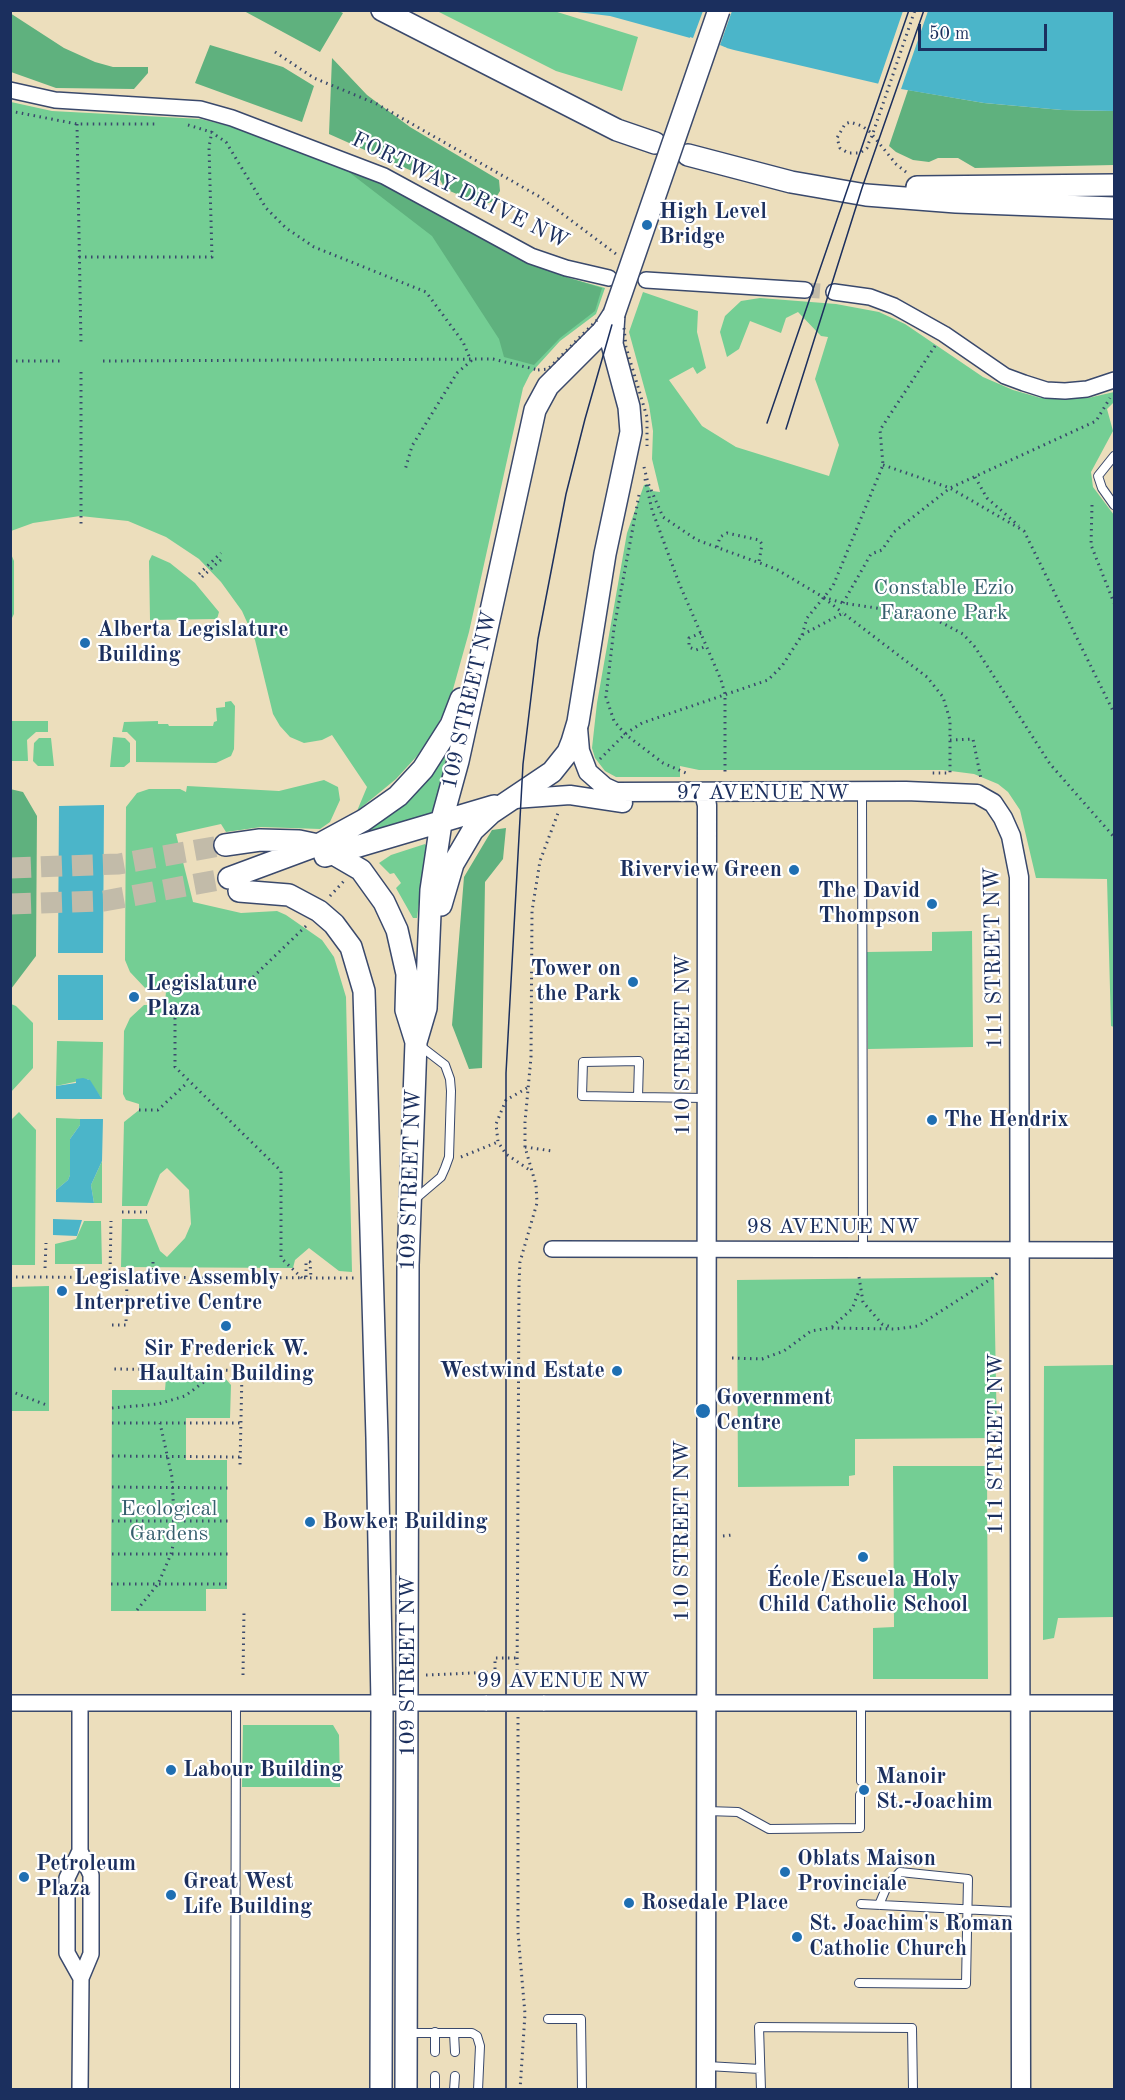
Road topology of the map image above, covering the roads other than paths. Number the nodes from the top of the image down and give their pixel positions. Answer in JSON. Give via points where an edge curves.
{"nodes":[{"id":1,"x":382,"y":10,"type":"edge"},
{"id":2,"x":719,"y":10,"type":"edge"},
{"id":3,"x":10,"y":90,"type":"edge"},
{"id":4,"x":655,"y":143,"type":"dead end"},
{"id":5,"x":688,"y":155,"type":"dead end"},
{"id":6,"x":738,"y":170,"type":"junction"},
{"id":7,"x":1114,"y":185,"type":"edge"},
{"id":8,"x":1114,"y":208,"type":"edge"},
{"id":9,"x":609,"y":278,"type":"dead end"},
{"id":10,"x":646,"y":280,"type":"dead end"},
{"id":11,"x":805,"y":290,"type":"tunnel mouth"},
{"id":12,"x":834,"y":292,"type":"tunnel mouth"},
{"id":13,"x":619,"y":318,"type":"junction"},
{"id":14,"x":1114,"y":380,"type":"edge"},
{"id":15,"x":1114,"y":456,"type":"edge"},
{"id":16,"x":1114,"y":505,"type":"edge"},
{"id":17,"x":480,"y":654,"type":"junction"},
{"id":18,"x":578,"y":722,"type":"junction"},
{"id":19,"x":862,"y":792,"type":"junction"},
{"id":20,"x":514,"y":799,"type":"junction"},
{"id":21,"x":706,"y":799,"type":"junction"},
{"id":22,"x":993,"y":803,"type":"joint"},
{"id":23,"x":441,"y":823,"type":"junction"},
{"id":24,"x":225,"y":845,"type":"tunnel mouth"},
{"id":25,"x":326,"y":849,"type":"junction"},
{"id":26,"x":234,"y":885,"type":"joint"},
{"id":27,"x":429,"y":961,"type":"junction"},
{"id":28,"x":416,"y":1042,"type":"junction"},
{"id":29,"x":638,"y":1097,"type":"junction"},
{"id":30,"x":707,"y":1098,"type":"junction"},
{"id":31,"x":410,"y":1203,"type":"junction"},
{"id":32,"x":552,"y":1249,"type":"dead end"},
{"id":33,"x":707,"y":1249,"type":"junction"},
{"id":34,"x":863,"y":1249,"type":"junction"},
{"id":35,"x":1021,"y":1249,"type":"junction"},
{"id":36,"x":1114,"y":1250,"type":"edge"},
{"id":37,"x":1020,"y":1702,"type":"junction"},
{"id":38,"x":1114,"y":1702,"type":"edge"},
{"id":39,"x":10,"y":1703,"type":"edge"},
{"id":40,"x":80,"y":1703,"type":"junction"},
{"id":41,"x":236,"y":1703,"type":"junction"},
{"id":42,"x":382,"y":1703,"type":"junction"},
{"id":43,"x":409,"y":1703,"type":"junction"},
{"id":44,"x":706,"y":1703,"type":"junction"},
{"id":45,"x":861,"y":1703,"type":"junction"},
{"id":46,"x":861,"y":1781,"type":"dead end"},
{"id":47,"x":860,"y":1796,"type":"dead end"},
{"id":48,"x":706,"y":1811,"type":"junction"},
{"id":49,"x":80,"y":1851,"type":"junction"},
{"id":50,"x":861,"y":1904,"type":"dead end"},
{"id":51,"x":879,"y":1905,"type":"junction"},
{"id":52,"x":966,"y":1910,"type":"junction"},
{"id":53,"x":1022,"y":1912,"type":"junction"},
{"id":54,"x":81,"y":1978,"type":"junction"},
{"id":55,"x":859,"y":1983,"type":"dead end"},
{"id":56,"x":548,"y":2019,"type":"dead end"},
{"id":57,"x":435,"y":2032,"type":"junction"},
{"id":58,"x":407,"y":2033,"type":"junction"},
{"id":59,"x":454,"y":2033,"type":"junction"},
{"id":60,"x":435,"y":2052,"type":"dead end"},
{"id":61,"x":454,"y":2052,"type":"dead end"},
{"id":62,"x":706,"y":2066,"type":"junction"},
{"id":63,"x":760,"y":2069,"type":"junction"},
{"id":64,"x":435,"y":2076,"type":"dead end"},
{"id":65,"x":454,"y":2076,"type":"dead end"},
{"id":66,"x":80,"y":2090,"type":"edge"},
{"id":67,"x":235,"y":2090,"type":"edge"},
{"id":68,"x":381,"y":2090,"type":"edge"},
{"id":69,"x":406,"y":2090,"type":"edge"},
{"id":70,"x":435,"y":2090,"type":"edge"},
{"id":71,"x":454,"y":2090,"type":"edge"},
{"id":72,"x":478,"y":2090,"type":"edge"},
{"id":73,"x":582,"y":2090,"type":"edge"},
{"id":74,"x":706,"y":2090,"type":"edge"},
{"id":75,"x":761,"y":2090,"type":"edge"},
{"id":76,"x":913,"y":2090,"type":"edge"},
{"id":77,"x":1021,"y":2090,"type":"edge"}],
"edges":[{"from":1,"to":4,"type":"main road","via":[[617,130]]},
{"from":2,"to":13,"type":"main road","name":"109 STREET NW","bridge":true},
{"from":3,"to":9,"type":"street","name":"FORTWAY DRIVE NW","via":[[55,100],[200,109],[232,118],[384,176],[540,259]]},
{"from":5,"to":6,"type":"main road"},
{"from":6,"to":7,"type":"main road","via":[[891,188]]},
{"from":6,"to":8,"type":"main road","via":[[831,191],[884,197]]},
{"from":10,"to":11,"type":"street"},
{"from":12,"to":14,"type":"street","via":[[870,297],[894,306],[1005,376],[1046,390],[1087,390]]},
{"from":13,"to":17,"type":"main road","name":"109 STREET NW","via":[[553,380],[535,410]]},
{"from":13,"to":18,"type":"main road","name":"109 STREET NW","via":[[612,344],[640,450],[605,554]]},
{"from":15,"to":16,"type":"lane","via":[[1098,476]]},
{"from":17,"to":23,"type":"main road","name":"109 STREET NW"},
{"from":17,"to":25,"type":"main road","via":[[451,725],[423,769],[398,795]]},
{"from":18,"to":20,"type":"main road","name":"109 STREET NW","via":[[568,752]]},
{"from":18,"to":21,"type":"street","name":"97 AVENUE NW","via":[[582,759],[588,772],[605,787],[616,792]]},
{"from":19,"to":21,"type":"street","name":"97 AVENUE NW"},
{"from":19,"to":22,"type":"street","name":"97 AVENUE NW","via":[[977,794]]},
{"from":19,"to":34,"type":"lane"},
{"from":20,"to":21,"type":"street","name":"97 AVENUE NW","via":[[570,795],[631,804]]},
{"from":20,"to":23,"type":"main road","name":"97 AVENUE NW"},
{"from":20,"to":27,"type":"main road","name":"109 STREET NW","via":[[482,820],[453,864]]},
{"from":21,"to":30,"type":"street","name":"110 STREET NW"},
{"from":22,"to":35,"type":"street","name":"111 STREET NW","via":[[1011,836],[1019,877]]},
{"from":23,"to":25,"type":"main road","name":"97 AVENUE NW"},
{"from":23,"to":27,"type":"main road","name":"109 STREET NW","via":[[431,890]]},
{"from":24,"to":25,"type":"main road","name":"97 AVENUE NW","via":[[275,840]]},
{"from":25,"to":26,"type":"main road","name":"97 AVENUE NW"},
{"from":25,"to":28,"type":"main road","name":"97 AVENUE NW","via":[[361,870],[397,930],[407,974],[406,1010]]},
{"from":26,"to":42,"type":"main road","name":"109 STREET NW","via":[[289,895],[319,911],[351,947],[364,991]]},
{"from":27,"to":28,"type":"main road","name":"109 STREET NW","via":[[426,1008]]},
{"from":28,"to":31,"type":"main road","name":"109 STREET NW"},
{"from":28,"to":31,"type":"lane","via":[[444,1065],[450,1079],[449,1157],[441,1177]]},
{"from":29,"to":29,"type":"lane","via":[[639,1061],[584,1062],[582,1096]]},
{"from":29,"to":30,"type":"lane"},
{"from":30,"to":33,"type":"street","name":"110 STREET NW"},
{"from":31,"to":43,"type":"main road","name":"109 STREET NW","via":[[406,1433]]},
{"from":32,"to":33,"type":"street","name":"98 AVENUE NW"},
{"from":33,"to":34,"type":"street","name":"98 AVENUE NW"},
{"from":33,"to":44,"type":"street","name":"110 STREET NW"},
{"from":34,"to":35,"type":"street","name":"98 AVENUE NW"},
{"from":35,"to":36,"type":"street","name":"98 AVENUE NW"},
{"from":35,"to":37,"type":"street","name":"111 STREET NW"},
{"from":37,"to":38,"type":"street","name":"99 AVENUE NW"},
{"from":37,"to":45,"type":"street","name":"99 AVENUE NW"},
{"from":37,"to":53,"type":"street","name":"111 STREET NW"},
{"from":39,"to":40,"type":"street","name":"99 AVENUE NW"},
{"from":40,"to":41,"type":"street","name":"99 AVENUE NW"},
{"from":40,"to":49,"type":"street"},
{"from":41,"to":42,"type":"street","name":"99 AVENUE NW"},
{"from":41,"to":67,"type":"lane"},
{"from":42,"to":43,"type":"street","name":"99 AVENUE NW"},
{"from":42,"to":68,"type":"main road","name":"109 STREET NW"},
{"from":43,"to":44,"type":"street","name":"99 AVENUE NW","bridge":true},
{"from":43,"to":58,"type":"main road","name":"109 STREET NW"},
{"from":44,"to":45,"type":"street","name":"99 AVENUE NW"},
{"from":44,"to":48,"type":"street","name":"110 STREET NW"},
{"from":45,"to":46,"type":"lane"},
{"from":47,"to":48,"type":"lane","via":[[860,1828],[769,1829],[738,1812]]},
{"from":48,"to":62,"type":"street","name":"110 STREET NW"},
{"from":49,"to":54,"type":"street","via":[[91,1875],[91,1954]]},
{"from":49,"to":54,"type":"street","via":[[67,1878],[67,1953]]},
{"from":50,"to":51,"type":"lane"},
{"from":51,"to":52,"type":"lane"},
{"from":51,"to":52,"type":"lane","via":[[887,1886],[900,1872],[968,1879]]},
{"from":52,"to":53,"type":"lane"},
{"from":52,"to":55,"type":"lane","via":[[966,1984]]},
{"from":53,"to":77,"type":"street","name":"111 STREET NW"},
{"from":54,"to":66,"type":"street"},
{"from":56,"to":73,"type":"lane","via":[[581,2019]]},
{"from":57,"to":58,"type":"lane"},
{"from":57,"to":59,"type":"lane"},
{"from":57,"to":60,"type":"lane"},
{"from":58,"to":69,"type":"main road","name":"109 STREET NW"},
{"from":59,"to":61,"type":"lane"},
{"from":59,"to":72,"type":"lane","via":[[477,2036]]},
{"from":62,"to":63,"type":"lane"},
{"from":62,"to":74,"type":"street","name":"110 STREET NW"},
{"from":63,"to":75,"type":"lane"},
{"from":63,"to":76,"type":"lane","via":[[759,2027],[912,2028]]},
{"from":64,"to":70,"type":"lane"},
{"from":65,"to":71,"type":"lane"}]}
